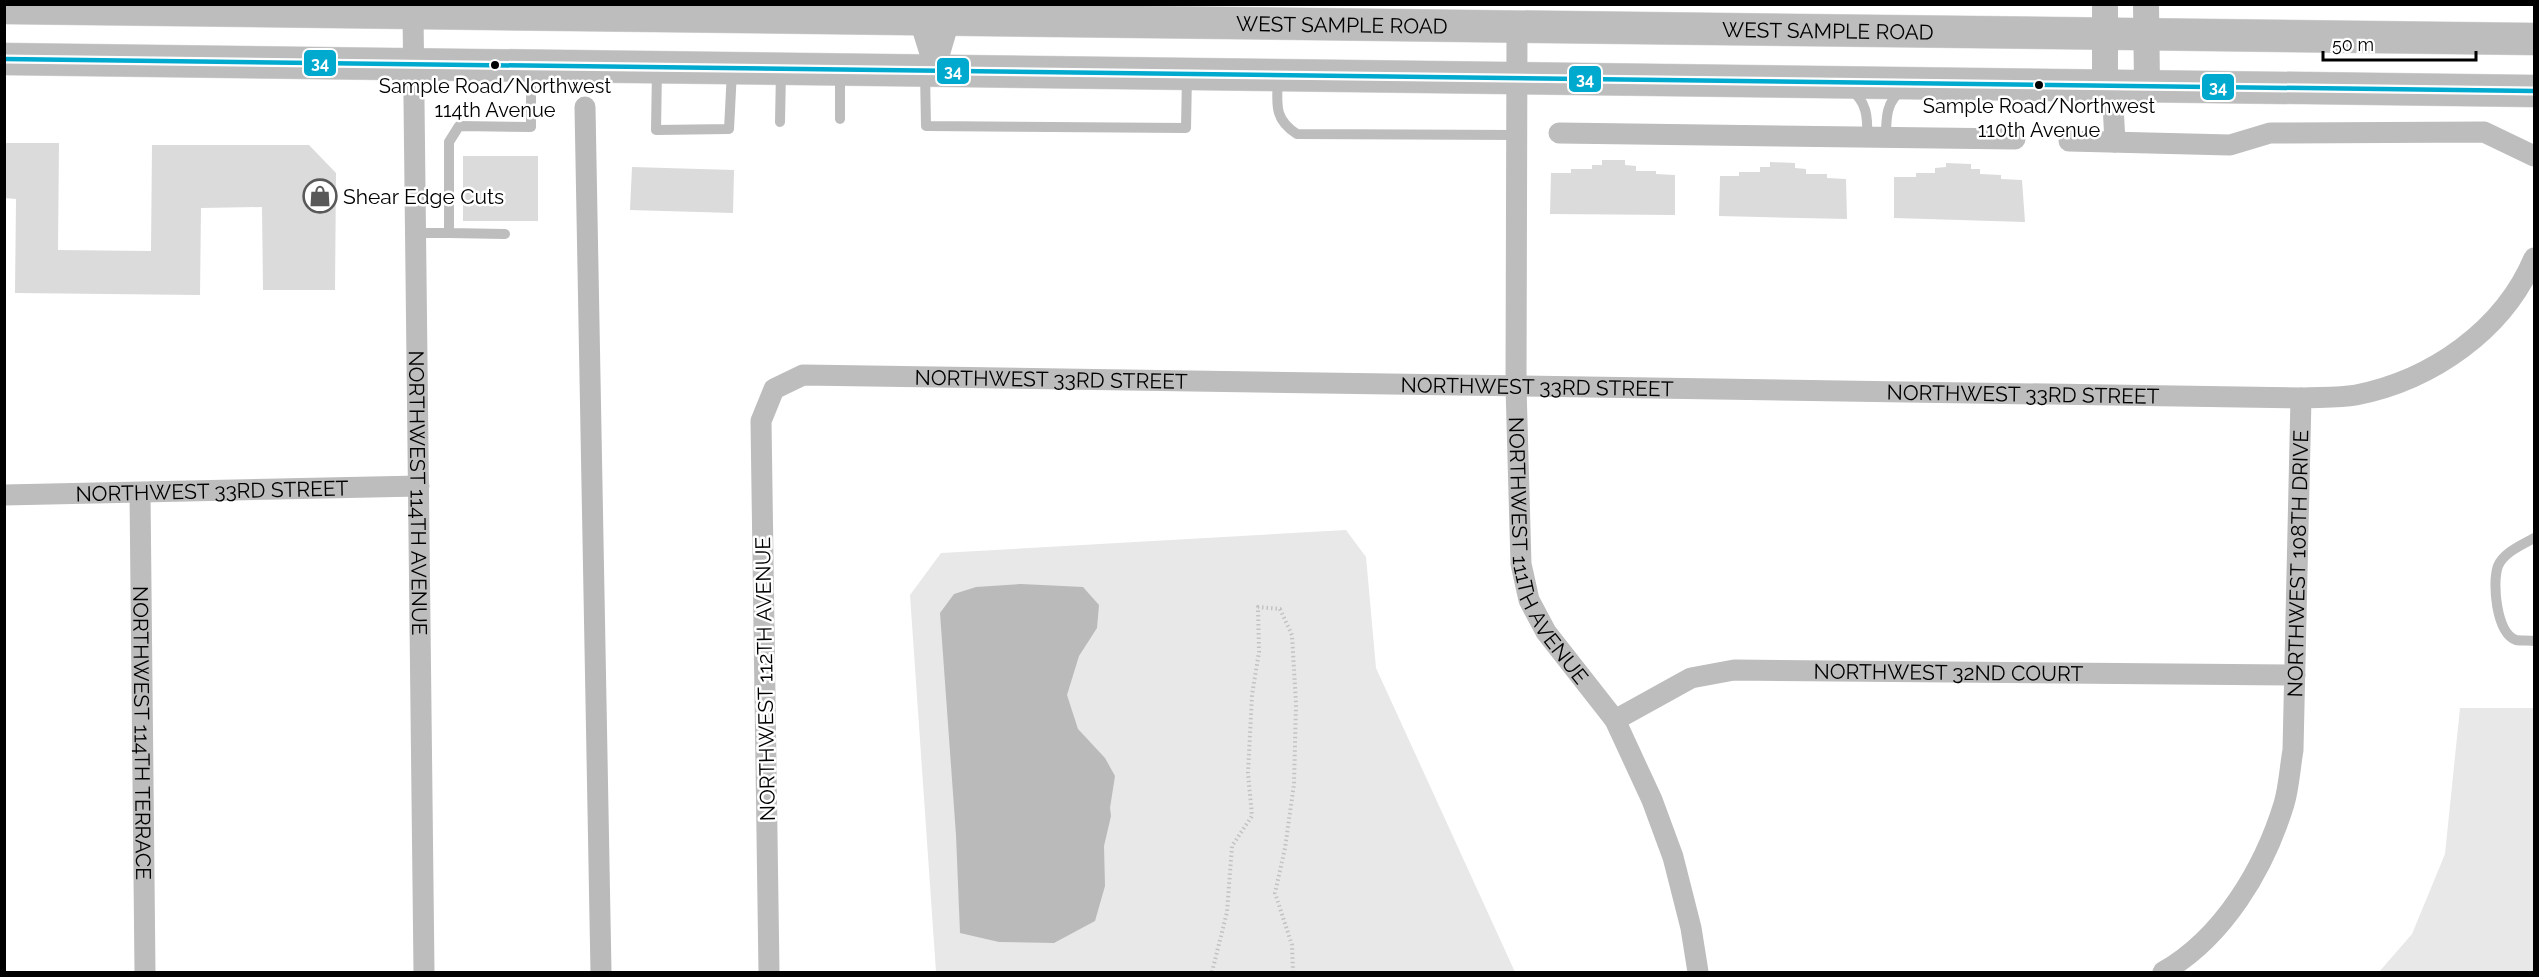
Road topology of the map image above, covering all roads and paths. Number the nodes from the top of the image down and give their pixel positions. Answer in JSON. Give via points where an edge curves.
{"nodes":[{"id":1,"x":224,"y":7,"type":"edge"},
{"id":2,"x":4,"y":8,"type":"edge"},
{"id":3,"x":919,"y":11,"type":"edge"},
{"id":4,"x":950,"y":11,"type":"edge"},
{"id":5,"x":413,"y":13,"type":"junction"},
{"id":6,"x":2105,"y":19,"type":"edge"},
{"id":7,"x":2146,"y":19,"type":"edge"},
{"id":8,"x":1517,"y":28,"type":"junction"},
{"id":9,"x":2535,"y":39,"type":"edge"},
{"id":10,"x":4,"y":59,"type":"edge"},
{"id":11,"x":412,"y":63,"type":"junction"},
{"id":12,"x":531,"y":65,"type":"junction"},
{"id":13,"x":657,"y":66,"type":"junction"},
{"id":14,"x":732,"y":67,"type":"junction"},
{"id":15,"x":781,"y":68,"type":"junction"},
{"id":16,"x":840,"y":68,"type":"junction"},
{"id":17,"x":930,"y":69,"type":"junction"},
{"id":18,"x":1187,"y":73,"type":"junction"},
{"id":19,"x":1278,"y":75,"type":"junction"},
{"id":20,"x":1517,"y":78,"type":"junction"},
{"id":21,"x":1839,"y":82,"type":"junction"},
{"id":22,"x":1916,"y":83,"type":"junction"},
{"id":23,"x":2147,"y":85,"type":"junction"},
{"id":24,"x":2105,"y":86,"type":"junction"},
{"id":25,"x":2535,"y":91,"type":"edge"},
{"id":26,"x":840,"y":120,"type":"dead end"},
{"id":27,"x":780,"y":122,"type":"dead end"},
{"id":28,"x":1559,"y":133,"type":"dead end"},
{"id":29,"x":1517,"y":135,"type":"junction"},
{"id":30,"x":1876,"y":137,"type":"junction"},
{"id":31,"x":2015,"y":139,"type":"dead end"},
{"id":32,"x":2069,"y":141,"type":"dead end"},
{"id":33,"x":2115,"y":142,"type":"junction"},
{"id":34,"x":2535,"y":156,"type":"edge"},
{"id":35,"x":416,"y":233,"type":"junction"},
{"id":36,"x":449,"y":233,"type":"junction"},
{"id":37,"x":505,"y":234,"type":"dead end"},
{"id":38,"x":2533,"y":264,"type":"edge"},
{"id":39,"x":1516,"y":387,"type":"junction"},
{"id":40,"x":774,"y":389,"type":"joint"},
{"id":41,"x":2301,"y":398,"type":"junction"},
{"id":42,"x":419,"y":486,"type":"junction"},
{"id":43,"x":140,"y":493,"type":"junction"},
{"id":44,"x":4,"y":495,"type":"edge"},
{"id":45,"x":2535,"y":538,"type":"edge"},
{"id":46,"x":2535,"y":641,"type":"edge"},
{"id":47,"x":2295,"y":675,"type":"junction"},
{"id":48,"x":1614,"y":720,"type":"junction"},
{"id":49,"x":145,"y":972,"type":"edge"},
{"id":50,"x":424,"y":972,"type":"edge"},
{"id":51,"x":769,"y":972,"type":"edge"},
{"id":52,"x":1212,"y":972,"type":"edge"},
{"id":53,"x":1293,"y":972,"type":"edge"},
{"id":54,"x":1698,"y":972,"type":"edge"},
{"id":55,"x":2163,"y":972,"type":"edge"}],
"edges":[{"from":1,"to":2,"type":"main road","name":"WEST SAMPLE ROAD"},
{"from":1,"to":5,"type":"main road","name":"WEST SAMPLE ROAD"},
{"from":3,"to":4,"type":"main road","name":"WEST SAMPLE ROAD"},
{"from":3,"to":5,"type":"main road","name":"WEST SAMPLE ROAD"},
{"from":3,"to":17,"type":"street"},
{"from":4,"to":8,"type":"main road","name":"WEST SAMPLE ROAD"},
{"from":4,"to":17,"type":"street"},
{"from":5,"to":11,"type":"street","name":"NORTHWEST 114TH AVENUE"},
{"from":6,"to":7,"type":"main road","name":"WEST SAMPLE ROAD"},
{"from":6,"to":8,"type":"main road","name":"WEST SAMPLE ROAD"},
{"from":6,"to":24,"type":"street"},
{"from":7,"to":9,"type":"main road","name":"WEST SAMPLE ROAD"},
{"from":7,"to":23,"type":"street"},
{"from":8,"to":20,"type":"street","name":"NORTHWEST 111TH AVENUE"},
{"from":10,"to":11,"type":"main road"},
{"from":11,"to":12,"type":"main road"},
{"from":11,"to":35,"type":"street","name":"NORTHWEST 114TH AVENUE"},
{"from":12,"to":13,"type":"main road"},
{"from":12,"to":36,"type":"lane","via":[[531,127],[459,126],[454,131],[449,142]]},
{"from":13,"to":14,"type":"main road"},
{"from":13,"to":14,"type":"lane","via":[[656,130],[729,129]]},
{"from":14,"to":15,"type":"main road"},
{"from":15,"to":16,"type":"main road"},
{"from":15,"to":27,"type":"lane"},
{"from":16,"to":17,"type":"main road"},
{"from":16,"to":26,"type":"lane"},
{"from":17,"to":18,"type":"main road"},
{"from":17,"to":18,"type":"lane","via":[[926,126],[1186,128]]},
{"from":18,"to":19,"type":"main road"},
{"from":19,"to":20,"type":"main road"},
{"from":19,"to":29,"type":"lane","via":[[1278,116],[1297,134]]},
{"from":20,"to":21,"type":"main road"},
{"from":20,"to":29,"type":"street","name":"NORTHWEST 111TH AVENUE"},
{"from":21,"to":22,"type":"main road"},
{"from":21,"to":30,"type":"lane","via":[[1855,92],[1863,103]]},
{"from":22,"to":24,"type":"main road"},
{"from":22,"to":30,"type":"lane","via":[[1896,94]]},
{"from":23,"to":24,"type":"main road"},
{"from":23,"to":25,"type":"main road"},
{"from":24,"to":33,"type":"street","via":[[2113,105]]},
{"from":28,"to":30,"type":"street"},
{"from":29,"to":39,"type":"street","name":"NORTHWEST 111TH AVENUE"},
{"from":30,"to":31,"type":"street"},
{"from":32,"to":33,"type":"street"},
{"from":33,"to":34,"type":"street","via":[[2230,145],[2270,133],[2484,132]]},
{"from":35,"to":36,"type":"lane"},
{"from":35,"to":42,"type":"street","name":"NORTHWEST 114TH AVENUE"},
{"from":36,"to":37,"type":"lane"},
{"from":38,"to":41,"type":"street","name":"NORTHWEST 108TH DRIVE","via":[[2494,322],[2452,356],[2406,380],[2355,395]]},
{"from":39,"to":40,"type":"street","name":"NORTHWEST 33RD STREET","via":[[804,375]]},
{"from":39,"to":41,"type":"street","name":"NORTHWEST 33RD STREET"},
{"from":39,"to":48,"type":"street","name":"NORTHWEST 111TH AVENUE","via":[[1521,564],[1530,600],[1546,632]]},
{"from":40,"to":51,"type":"street","name":"NORTHWEST 112TH AVENUE","via":[[761,421]]},
{"from":41,"to":47,"type":"street","name":"NORTHWEST 108TH DRIVE"},
{"from":42,"to":43,"type":"street","name":"NORTHWEST 33RD STREET"},
{"from":42,"to":50,"type":"street","name":"NORTHWEST 114TH AVENUE"},
{"from":43,"to":44,"type":"street","name":"NORTHWEST 33RD STREET"},
{"from":43,"to":49,"type":"street","name":"NORTHWEST 114TH TERRACE"},
{"from":45,"to":46,"type":"lane","via":[[2506,555],[2498,567],[2496,584],[2498,614],[2506,632],[2514,639]]},
{"from":47,"to":48,"type":"street","name":"NORTHWEST 32ND COURT","via":[[1734,670],[1691,678]]},
{"from":47,"to":55,"type":"street","name":"NORTHWEST 108TH DRIVE","via":[[2293,750],[2285,802],[2267,854],[2229,914],[2180,963]]},
{"from":48,"to":54,"type":"street","name":"NORTHWEST 111TH AVENUE","via":[[1652,800],[1673,857]]},
{"from":52,"to":53,"type":"path","via":[[1227,912],[1232,846],[1252,816],[1248,773],[1252,695],[1259,652],[1258,607],[1280,609],[1292,635],[1296,704],[1294,784],[1275,893],[1292,945]]}]}
